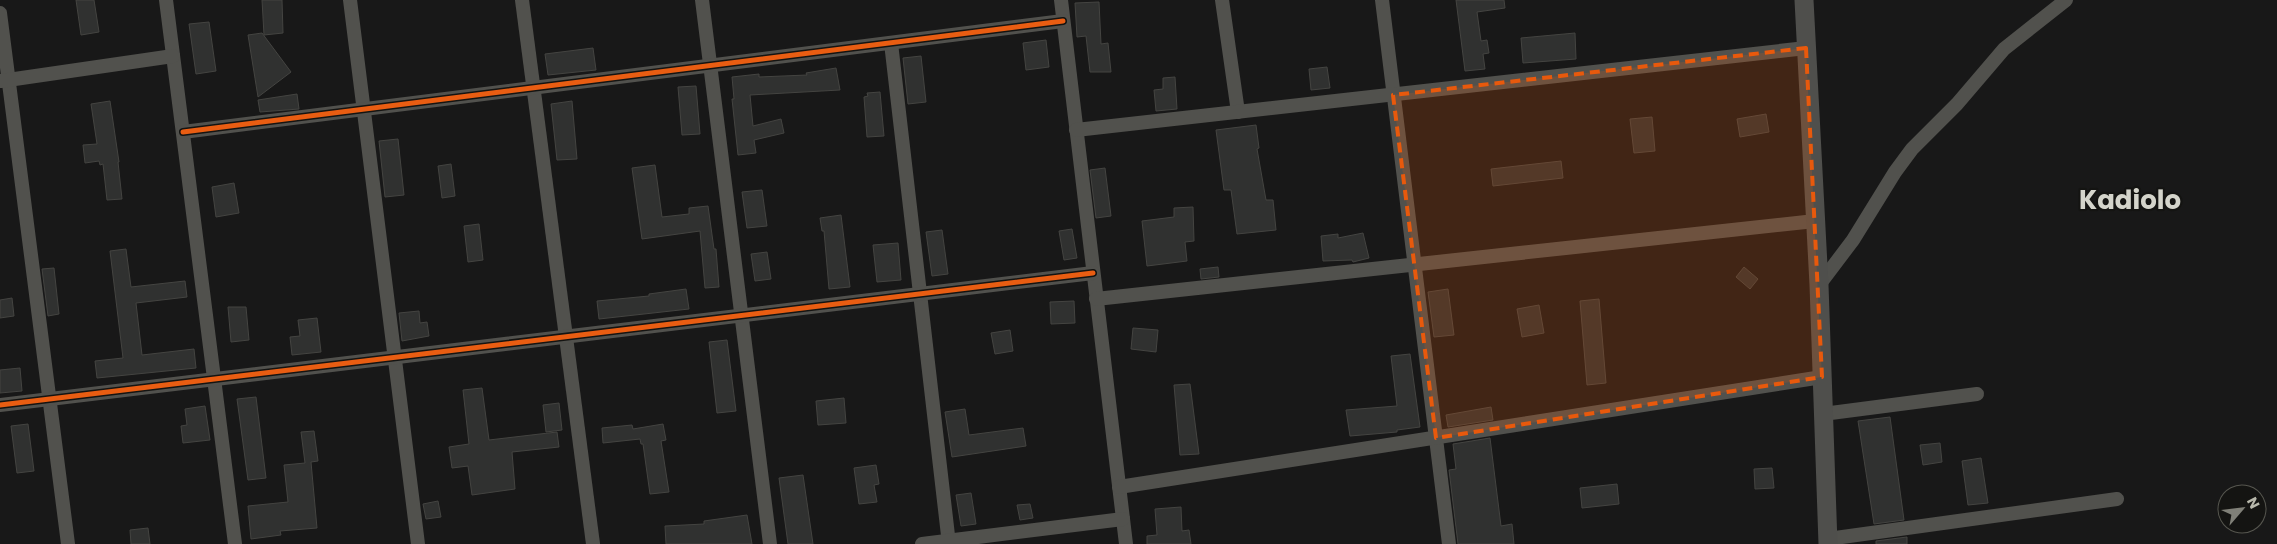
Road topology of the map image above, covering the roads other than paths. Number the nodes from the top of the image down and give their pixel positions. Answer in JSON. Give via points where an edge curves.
{"nodes":[{"id":1,"x":166,"y":0,"type":"edge"},
{"id":2,"x":350,"y":0,"type":"edge"},
{"id":3,"x":522,"y":0,"type":"edge"},
{"id":4,"x":702,"y":0,"type":"edge"},
{"id":5,"x":1061,"y":0,"type":"edge"},
{"id":6,"x":1222,"y":0,"type":"edge"},
{"id":7,"x":1382,"y":0,"type":"edge"},
{"id":8,"x":1804,"y":0,"type":"edge"},
{"id":9,"x":2066,"y":0,"type":"edge"},
{"id":10,"x":0,"y":13,"type":"edge"},
{"id":11,"x":1063,"y":22,"type":"junction"},
{"id":12,"x":891,"y":43,"type":"junction"},
{"id":13,"x":1806,"y":48,"type":"junction"},
{"id":14,"x":173,"y":56,"type":"junction"},
{"id":15,"x":710,"y":66,"type":"junction"},
{"id":16,"x":4,"y":81,"type":"edge"},
{"id":17,"x":534,"y":88,"type":"junction"},
{"id":18,"x":1393,"y":94,"type":"junction"},
{"id":19,"x":364,"y":110,"type":"junction"},
{"id":20,"x":1238,"y":112,"type":"junction"},
{"id":21,"x":1076,"y":130,"type":"junction"},
{"id":22,"x":183,"y":132,"type":"junction"},
{"id":23,"x":1815,"y":221,"type":"junction"},
{"id":24,"x":1414,"y":265,"type":"junction"},
{"id":25,"x":1093,"y":273,"type":"junction"},
{"id":26,"x":1819,"y":286,"type":"junction"},
{"id":27,"x":920,"y":294,"type":"junction"},
{"id":28,"x":1096,"y":299,"type":"junction"},
{"id":29,"x":742,"y":315,"type":"junction"},
{"id":30,"x":566,"y":336,"type":"junction"},
{"id":31,"x":395,"y":357,"type":"junction"},
{"id":32,"x":1822,"y":377,"type":"junction"},
{"id":33,"x":214,"y":379,"type":"junction"},
{"id":34,"x":1977,"y":394,"type":"dead end"},
{"id":35,"x":49,"y":399,"type":"junction"},
{"id":36,"x":0,"y":405,"type":"edge"},
{"id":37,"x":1823,"y":414,"type":"junction"},
{"id":38,"x":1436,"y":438,"type":"junction"},
{"id":39,"x":1119,"y":487,"type":"junction"},
{"id":40,"x":2118,"y":499,"type":"dead end"},
{"id":41,"x":1123,"y":519,"type":"junction"},
{"id":42,"x":949,"y":542,"type":"edge"},
{"id":43,"x":1828,"y":542,"type":"edge"},
{"id":44,"x":68,"y":544,"type":"edge"},
{"id":45,"x":235,"y":544,"type":"edge"},
{"id":46,"x":418,"y":544,"type":"edge"},
{"id":47,"x":593,"y":544,"type":"edge"},
{"id":48,"x":770,"y":544,"type":"edge"},
{"id":49,"x":922,"y":544,"type":"edge"},
{"id":50,"x":1126,"y":544,"type":"edge"},
{"id":51,"x":1449,"y":544,"type":"edge"}],
"edges":[{"from":1,"to":14,"type":"street"},
{"from":2,"to":19,"type":"street"},
{"from":3,"to":17,"type":"street"},
{"from":4,"to":15,"type":"street"},
{"from":5,"to":11,"type":"street"},
{"from":6,"to":20,"type":"street"},
{"from":7,"to":18,"type":"street"},
{"from":8,"to":13,"type":"main road"},
{"from":9,"to":26,"type":"street","via":[[2004,49],[1957,104],[1912,149]]},
{"from":10,"to":16,"type":"street"},
{"from":11,"to":12,"type":"street"},
{"from":11,"to":21,"type":"street"},
{"from":12,"to":15,"type":"street"},
{"from":12,"to":27,"type":"street"},
{"from":13,"to":18,"type":"street"},
{"from":13,"to":23,"type":"main road"},
{"from":14,"to":16,"type":"street"},
{"from":14,"to":22,"type":"street"},
{"from":15,"to":17,"type":"street"},
{"from":15,"to":29,"type":"street"},
{"from":16,"to":35,"type":"street"},
{"from":17,"to":19,"type":"street"},
{"from":17,"to":30,"type":"street"},
{"from":18,"to":20,"type":"street"},
{"from":18,"to":24,"type":"street"},
{"from":19,"to":22,"type":"street"},
{"from":19,"to":31,"type":"street"},
{"from":20,"to":21,"type":"street"},
{"from":21,"to":25,"type":"street"},
{"from":22,"to":33,"type":"street"},
{"from":23,"to":24,"type":"street"},
{"from":23,"to":26,"type":"main road"},
{"from":24,"to":28,"type":"street"},
{"from":24,"to":38,"type":"street"},
{"from":25,"to":27,"type":"street"},
{"from":25,"to":28,"type":"street"},
{"from":26,"to":32,"type":"main road"},
{"from":27,"to":29,"type":"street"},
{"from":27,"to":42,"type":"street"},
{"from":28,"to":39,"type":"street"},
{"from":29,"to":30,"type":"street"},
{"from":29,"to":48,"type":"street"},
{"from":30,"to":31,"type":"street"},
{"from":30,"to":47,"type":"street"},
{"from":31,"to":33,"type":"street"},
{"from":31,"to":46,"type":"street"},
{"from":32,"to":37,"type":"main road"},
{"from":32,"to":38,"type":"street"},
{"from":33,"to":35,"type":"street"},
{"from":33,"to":45,"type":"street"},
{"from":34,"to":37,"type":"street"},
{"from":35,"to":36,"type":"street"},
{"from":35,"to":44,"type":"street"},
{"from":37,"to":43,"type":"main road"},
{"from":38,"to":39,"type":"street"},
{"from":38,"to":51,"type":"street"},
{"from":39,"to":41,"type":"street"},
{"from":40,"to":43,"type":"street"},
{"from":41,"to":42,"type":"street"},
{"from":41,"to":50,"type":"street"},
{"from":42,"to":49,"type":"street"}]}
